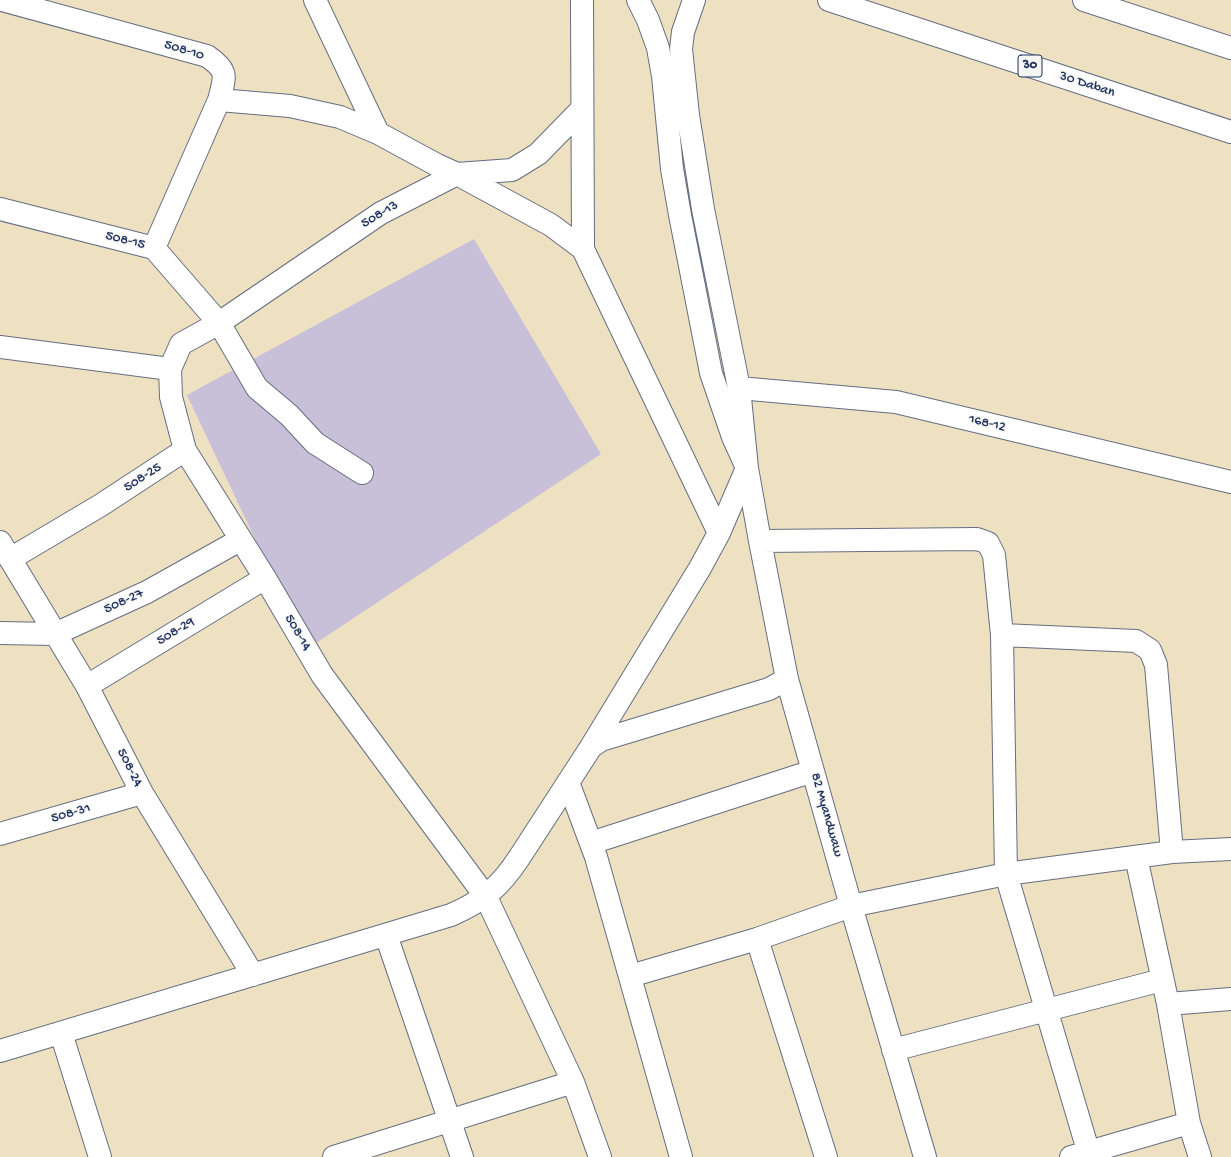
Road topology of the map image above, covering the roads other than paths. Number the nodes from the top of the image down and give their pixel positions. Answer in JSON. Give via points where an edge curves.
{"nodes":[{"id":1,"x":2,"y":0,"type":"edge"},
{"id":2,"x":315,"y":0,"type":"edge"},
{"id":3,"x":582,"y":0,"type":"edge"},
{"id":4,"x":638,"y":0,"type":"edge"},
{"id":5,"x":694,"y":0,"type":"edge"},
{"id":6,"x":829,"y":0,"type":"edge"},
{"id":7,"x":1084,"y":0,"type":"edge"},
{"id":8,"x":1231,"y":48,"type":"edge"},
{"id":9,"x":219,"y":100,"type":"junction"},
{"id":10,"x":582,"y":109,"type":"junction"},
{"id":11,"x":1231,"y":132,"type":"edge"},
{"id":12,"x":378,"y":133,"type":"junction"},
{"id":13,"x":457,"y":174,"type":"junction"},
{"id":14,"x":0,"y":209,"type":"edge"},
{"id":15,"x":154,"y":248,"type":"junction"},
{"id":16,"x":583,"y":249,"type":"junction"},
{"id":17,"x":219,"y":323,"type":"junction"},
{"id":18,"x":181,"y":344,"type":"joint"},
{"id":19,"x":0,"y":346,"type":"edge"},
{"id":20,"x":170,"y":369,"type":"junction"},
{"id":21,"x":739,"y":388,"type":"junction"},
{"id":22,"x":185,"y":450,"type":"junction"},
{"id":23,"x":747,"y":468,"type":"junction"},
{"id":24,"x":362,"y":473,"type":"dead end"},
{"id":25,"x":1231,"y":482,"type":"edge"},
{"id":26,"x":719,"y":533,"type":"junction"},
{"id":27,"x":240,"y":540,"type":"junction"},
{"id":28,"x":760,"y":541,"type":"junction"},
{"id":29,"x":5,"y":551,"type":"edge"},
{"id":30,"x":265,"y":578,"type":"junction"},
{"id":31,"x":1,"y":630,"type":"edge"},
{"id":32,"x":55,"y":634,"type":"junction"},
{"id":33,"x":1002,"y":635,"type":"junction"},
{"id":34,"x":787,"y":679,"type":"junction"},
{"id":35,"x":87,"y":686,"type":"junction"},
{"id":36,"x":591,"y":747,"type":"junction"},
{"id":37,"x":813,"y":771,"type":"junction"},
{"id":38,"x":568,"y":782,"type":"junction"},
{"id":39,"x":142,"y":793,"type":"junction"},
{"id":40,"x":0,"y":834,"type":"edge"},
{"id":41,"x":591,"y":843,"type":"junction"},
{"id":42,"x":1231,"y":849,"type":"edge"},
{"id":43,"x":1172,"y":852,"type":"junction"},
{"id":44,"x":1136,"y":857,"type":"junction"},
{"id":45,"x":1006,"y":874,"type":"junction"},
{"id":46,"x":486,"y":897,"type":"junction"},
{"id":47,"x":851,"y":906,"type":"junction"},
{"id":48,"x":386,"y":934,"type":"junction"},
{"id":49,"x":757,"y":939,"type":"junction"},
{"id":50,"x":253,"y":975,"type":"junction"},
{"id":51,"x":630,"y":976,"type":"junction"},
{"id":52,"x":1162,"y":980,"type":"junction"},
{"id":53,"x":1231,"y":999,"type":"edge"},
{"id":54,"x":1168,"y":1004,"type":"junction"},
{"id":55,"x":1046,"y":1010,"type":"junction"},
{"id":56,"x":61,"y":1033,"type":"junction"},
{"id":57,"x":893,"y":1050,"type":"junction"},
{"id":58,"x":0,"y":1051,"type":"edge"},
{"id":59,"x":573,"y":1082,"type":"junction"},
{"id":60,"x":451,"y":1122,"type":"junction"},
{"id":61,"x":1189,"y":1123,"type":"junction"},
{"id":62,"x":1083,"y":1155,"type":"edge"},
{"id":63,"x":100,"y":1157,"type":"edge"},
{"id":64,"x":334,"y":1157,"type":"edge"},
{"id":65,"x":462,"y":1157,"type":"edge"},
{"id":66,"x":600,"y":1157,"type":"edge"},
{"id":67,"x":681,"y":1157,"type":"edge"},
{"id":68,"x":826,"y":1157,"type":"edge"},
{"id":69,"x":925,"y":1157,"type":"edge"},
{"id":70,"x":1200,"y":1157,"type":"edge"}],
"edges":[{"from":1,"to":9,"type":"street","name":"508-10","via":[[207,56],[219,64],[225,77]]},
{"from":2,"to":12,"type":"street"},
{"from":3,"to":10,"type":"street"},
{"from":4,"to":23,"type":"street","via":[[648,20],[659,55],[672,169],[711,373],[733,437]]},
{"from":5,"to":21,"type":"street","via":[[683,32],[682,50],[688,115],[703,209]]},
{"from":6,"to":11,"type":"street","name":"30 Daban","number":"30"},
{"from":7,"to":8,"type":"street"},
{"from":9,"to":12,"type":"street","via":[[290,106],[340,117]]},
{"from":9,"to":15,"type":"street","name":"508-10"},
{"from":10,"to":13,"type":"street","name":"508-13","via":[[538,154],[512,170]]},
{"from":10,"to":16,"type":"street"},
{"from":12,"to":13,"type":"street"},
{"from":13,"to":16,"type":"street","via":[[550,225]]},
{"from":13,"to":17,"type":"street","name":"508-13","via":[[381,212]]},
{"from":14,"to":15,"type":"street","name":"508-15"},
{"from":15,"to":17,"type":"street","name":"508-15"},
{"from":16,"to":26,"type":"street"},
{"from":17,"to":18,"type":"street","name":"508-13"},
{"from":17,"to":24,"type":"street","name":"508-15","via":[[258,388],[289,415],[315,443]]},
{"from":18,"to":20,"type":"street","name":"508-14"},
{"from":19,"to":20,"type":"street"},
{"from":20,"to":22,"type":"street","name":"508-14","via":[[171,397]]},
{"from":21,"to":23,"type":"street"},
{"from":21,"to":25,"type":"street","name":"168-12","via":[[896,402]]},
{"from":22,"to":27,"type":"street","name":"508-14"},
{"from":22,"to":29,"type":"street","name":"508-25","via":[[101,505]]},
{"from":23,"to":26,"type":"street"},
{"from":23,"to":28,"type":"street","name":"82 Myandwaw"},
{"from":26,"to":36,"type":"street"},
{"from":27,"to":30,"type":"street","name":"508-14"},
{"from":27,"to":32,"type":"street","name":"508-27","via":[[147,592]]},
{"from":28,"to":33,"type":"street","via":[[977,539],[988,543],[994,555]]},
{"from":28,"to":34,"type":"street","name":"82 Myandwaw"},
{"from":29,"to":32,"type":"street","name":"508-24"},
{"from":30,"to":35,"type":"street","name":"508-29"},
{"from":30,"to":46,"type":"street","name":"508-14","via":[[322,675]]},
{"from":31,"to":32,"type":"street","name":"508-27"},
{"from":32,"to":35,"type":"street","name":"508-24"},
{"from":33,"to":43,"type":"street","via":[[1136,641],[1150,650],[1156,666]]},
{"from":33,"to":45,"type":"street"},
{"from":34,"to":36,"type":"street","via":[[769,690],[601,740]]},
{"from":34,"to":37,"type":"street","name":"82 Myandwaw"},
{"from":35,"to":39,"type":"street","name":"508-24"},
{"from":36,"to":38,"type":"street"},
{"from":37,"to":41,"type":"street"},
{"from":37,"to":47,"type":"street","name":"82 Myandwaw"},
{"from":38,"to":41,"type":"street"},
{"from":38,"to":46,"type":"street","via":[[510,872]]},
{"from":39,"to":40,"type":"street","name":"508-31"},
{"from":39,"to":50,"type":"street","name":"508-24"},
{"from":41,"to":51,"type":"street"},
{"from":42,"to":43,"type":"street"},
{"from":43,"to":44,"type":"street"},
{"from":44,"to":45,"type":"street"},
{"from":44,"to":52,"type":"street"},
{"from":45,"to":47,"type":"street"},
{"from":45,"to":55,"type":"street"},
{"from":46,"to":48,"type":"street","via":[[451,915]]},
{"from":46,"to":59,"type":"street","name":"508-14"},
{"from":47,"to":49,"type":"street"},
{"from":47,"to":57,"type":"street","name":"82 Myandwaw"},
{"from":48,"to":50,"type":"street"},
{"from":48,"to":60,"type":"street"},
{"from":49,"to":51,"type":"street"},
{"from":49,"to":68,"type":"street"},
{"from":50,"to":56,"type":"street"},
{"from":51,"to":67,"type":"street"},
{"from":52,"to":54,"type":"street"},
{"from":52,"to":55,"type":"street"},
{"from":53,"to":54,"type":"street"},
{"from":54,"to":61,"type":"street"},
{"from":55,"to":57,"type":"street"},
{"from":55,"to":62,"type":"street"},
{"from":56,"to":58,"type":"street"},
{"from":56,"to":63,"type":"street"},
{"from":57,"to":69,"type":"street","name":"82 Myandwaw"},
{"from":59,"to":60,"type":"street"},
{"from":59,"to":66,"type":"street","name":"508-14"},
{"from":60,"to":64,"type":"street"},
{"from":60,"to":65,"type":"street"},
{"from":61,"to":62,"type":"street"},
{"from":61,"to":70,"type":"street"}]}
